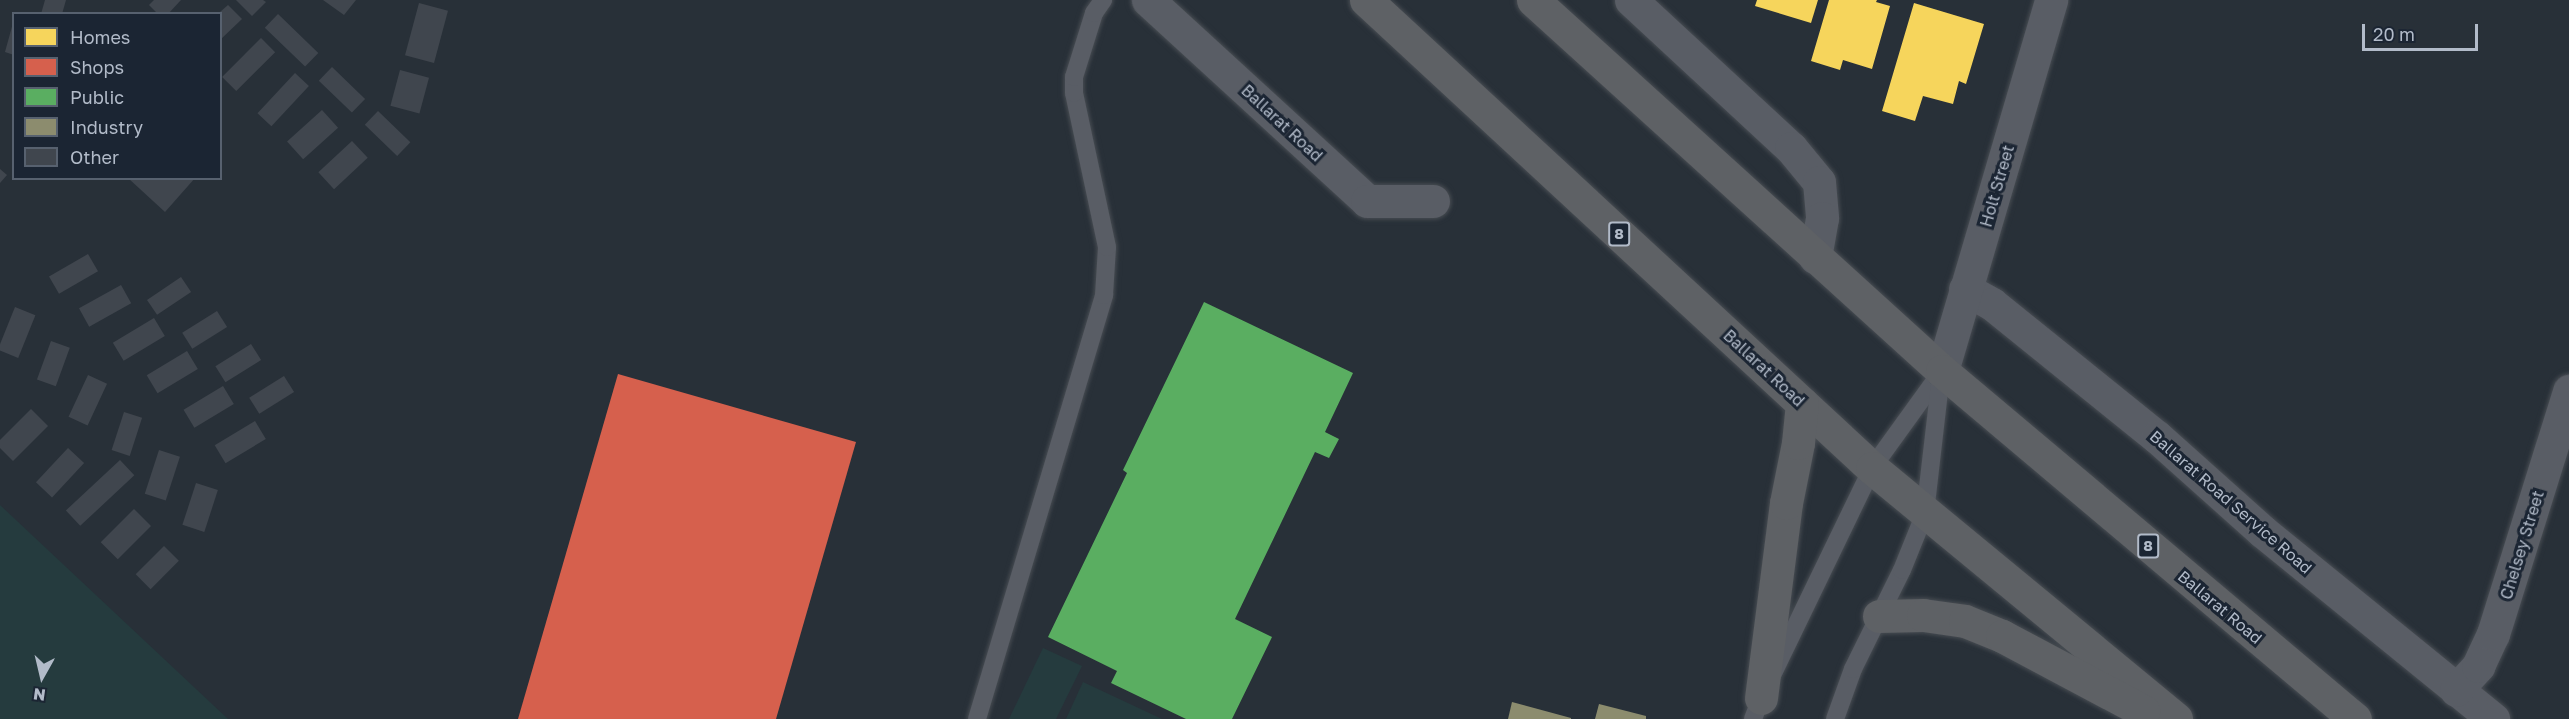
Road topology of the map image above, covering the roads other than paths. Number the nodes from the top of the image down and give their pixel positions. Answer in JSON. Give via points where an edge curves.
{"nodes":[{"id":1,"x":1103,"y":0,"type":"edge"},
{"id":2,"x":1148,"y":0,"type":"edge"},
{"id":3,"x":1366,"y":0,"type":"edge"},
{"id":4,"x":1533,"y":0,"type":"edge"},
{"id":5,"x":1631,"y":0,"type":"edge"},
{"id":6,"x":2050,"y":0,"type":"edge"},
{"id":7,"x":1433,"y":201,"type":"dead end"},
{"id":8,"x":1815,"y":257,"type":"junction"},
{"id":9,"x":1965,"y":290,"type":"junction"},
{"id":10,"x":1942,"y":371,"type":"junction"},
{"id":11,"x":2569,"y":391,"type":"edge"},
{"id":12,"x":1802,"y":403,"type":"junction"},
{"id":13,"x":1872,"y":468,"type":"junction"},
{"id":14,"x":1925,"y":513,"type":"junction"},
{"id":15,"x":1879,"y":616,"type":"junction"},
{"id":16,"x":2456,"y":690,"type":"junction"},
{"id":17,"x":1757,"y":708,"type":"edge"},
{"id":18,"x":977,"y":719,"type":"edge"},
{"id":19,"x":1835,"y":719,"type":"edge"},
{"id":20,"x":2158,"y":719,"type":"edge"},
{"id":21,"x":2176,"y":719,"type":"edge"},
{"id":22,"x":2355,"y":719,"type":"edge"},
{"id":23,"x":2493,"y":719,"type":"edge"}],
"edges":[{"from":1,"to":18,"type":"lane","via":[[1094,13],[1074,77],[1074,93],[1107,247],[1104,295]]},
{"from":2,"to":7,"type":"street","name":"Ballarat Road","via":[[1366,201]]},
{"from":3,"to":12,"type":"highway","name":"Ballarat Road","number":"8"},
{"from":4,"to":8,"type":"highway","name":"Ballarat Road","number":"8"},
{"from":5,"to":8,"type":"street","via":[[1791,148],[1819,182],[1822,218]]},
{"from":6,"to":9,"type":"street","name":"Holt Street"},
{"from":8,"to":10,"type":"highway","name":"Ballarat Road","number":"8"},
{"from":9,"to":10,"type":"street","name":"Holt Street"},
{"from":9,"to":16,"type":"street","name":"Ballarat Road Service Road","via":[[1992,304],[2157,437],[2262,531]]},
{"from":10,"to":13,"type":"lane"},
{"from":10,"to":14,"type":"lane"},
{"from":10,"to":22,"type":"highway","name":"Ballarat Road","number":"8"},
{"from":11,"to":16,"type":"street","name":"Chelsey Street","via":[[2493,634],[2478,666]]},
{"from":12,"to":13,"type":"highway","name":"Ballarat Road","number":"8"},
{"from":12,"to":17,"type":"highway"},
{"from":13,"to":14,"type":"highway","name":"Ballarat Road","number":"8"},
{"from":13,"to":17,"type":"lane"},
{"from":14,"to":15,"type":"lane"},
{"from":14,"to":21,"type":"highway","name":"Ballarat Road","number":"8"},
{"from":15,"to":19,"type":"lane","via":[[1853,669]]},
{"from":15,"to":20,"type":"highway","via":[[1923,615],[1965,621],[2056,663]]},
{"from":16,"to":23,"type":"street","name":"Ballarat Road Service Road"}]}
